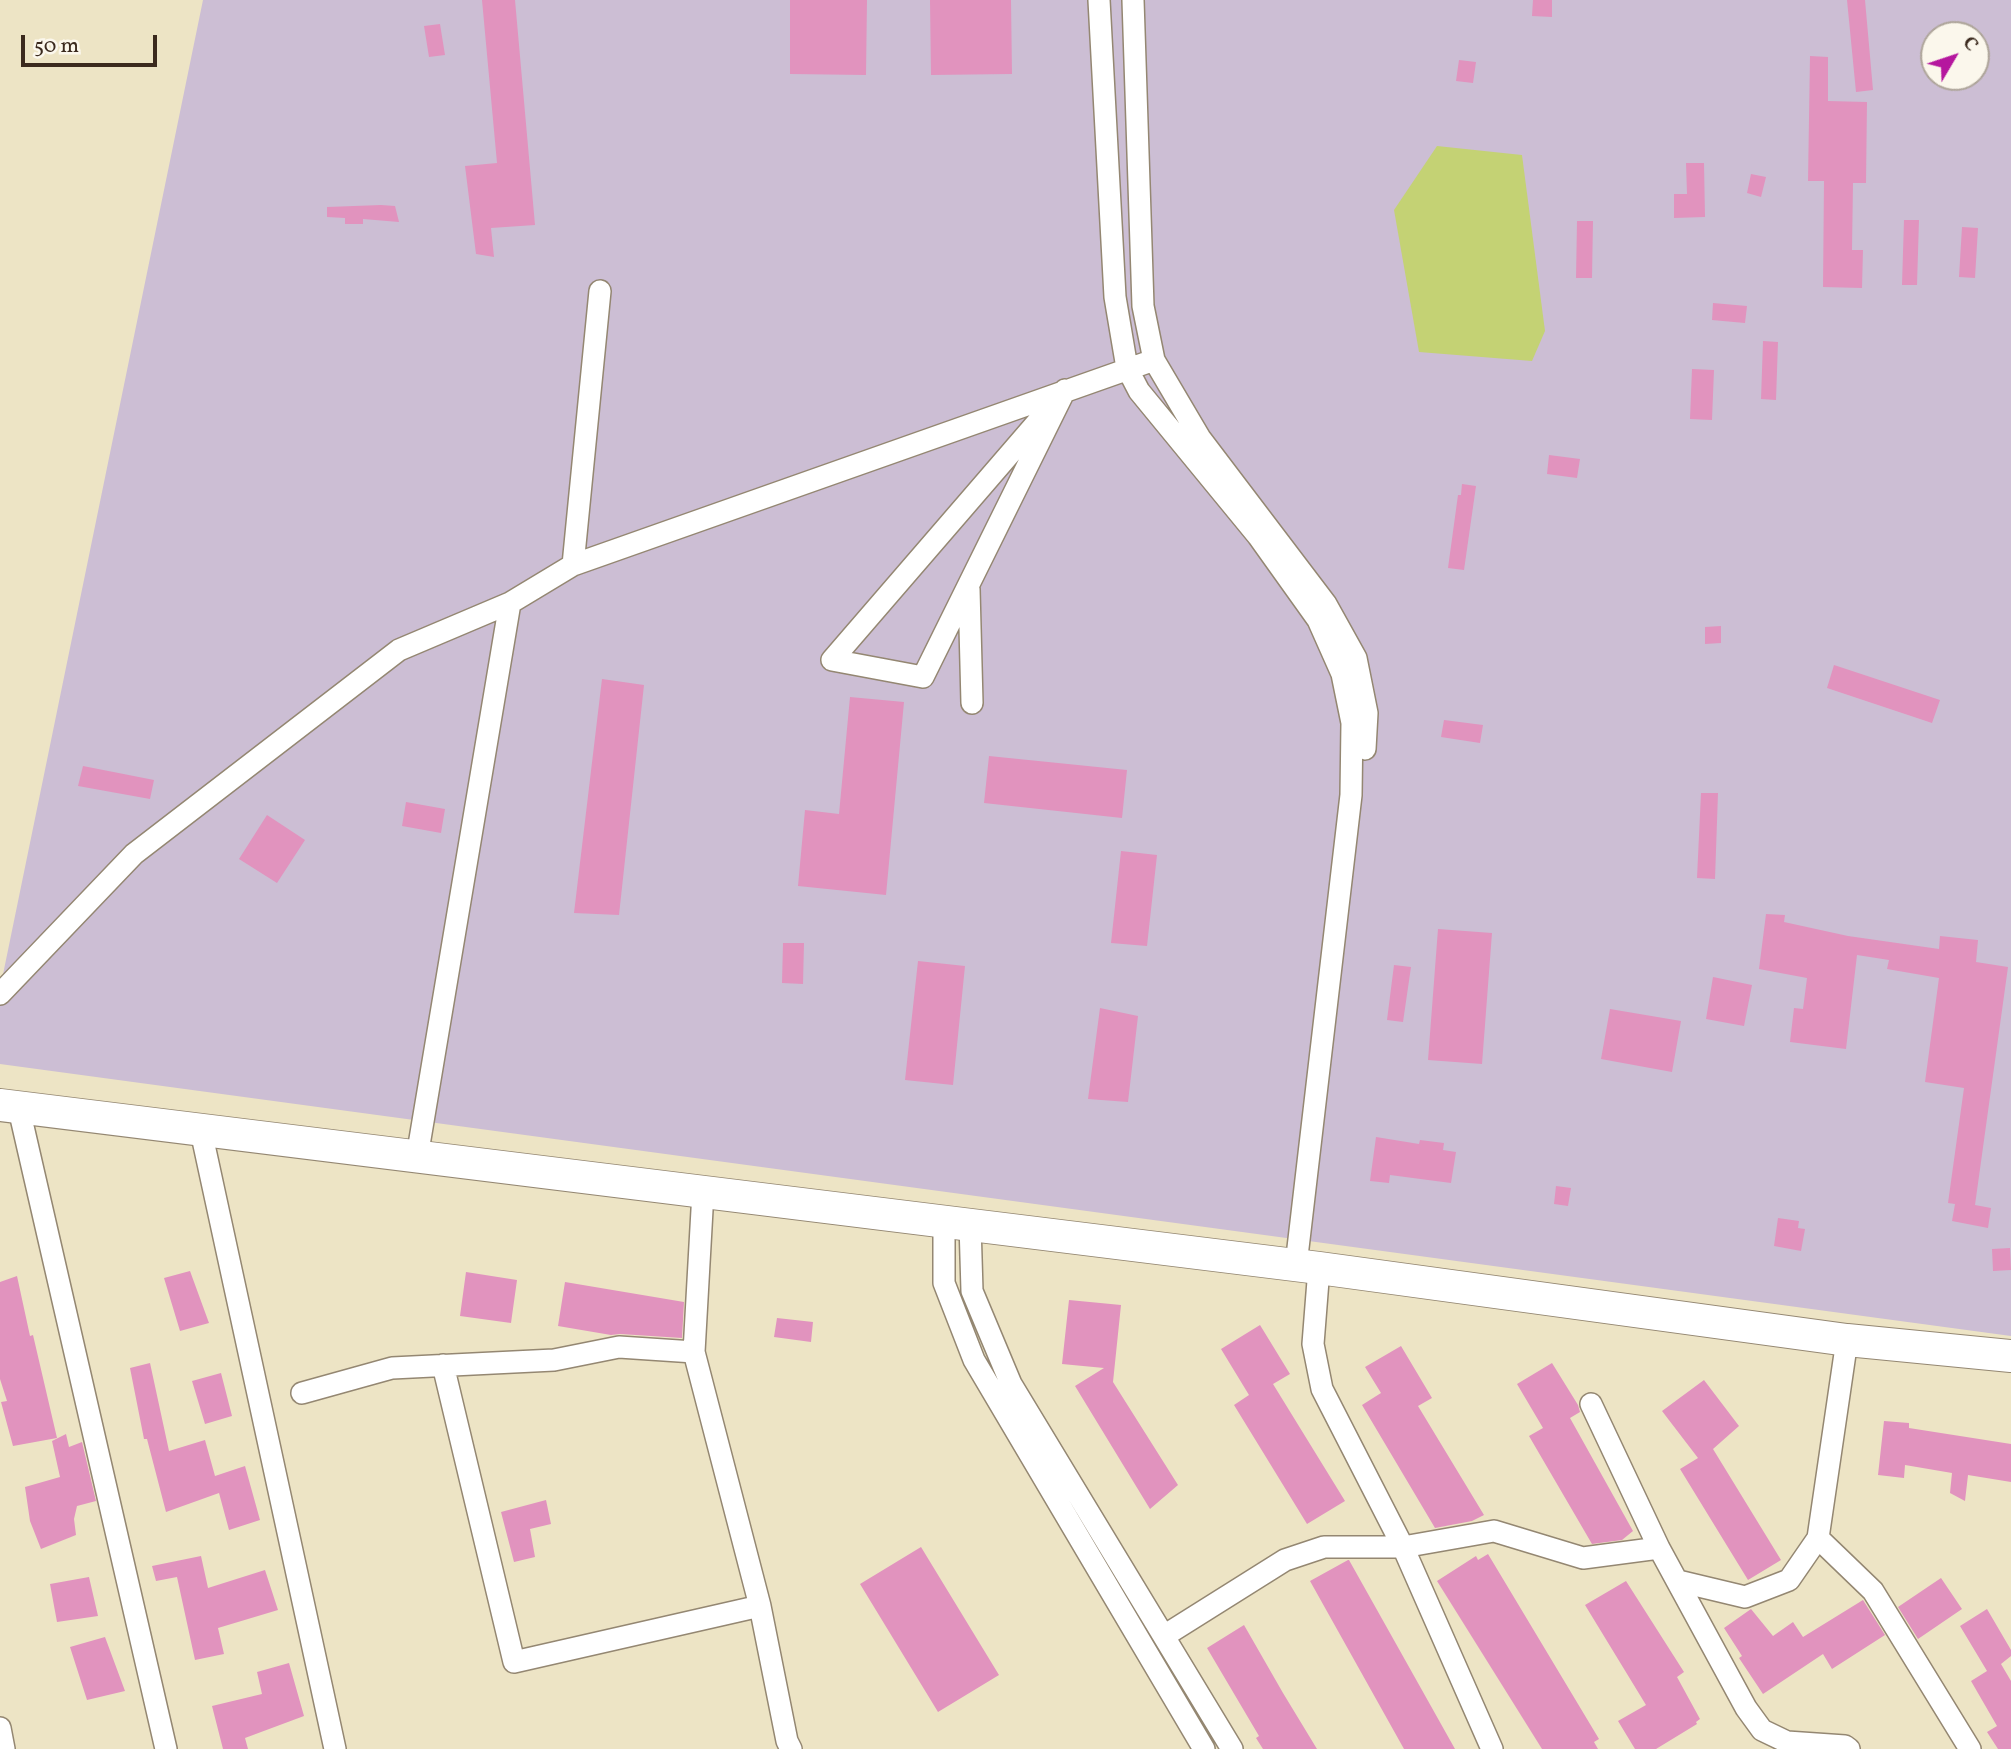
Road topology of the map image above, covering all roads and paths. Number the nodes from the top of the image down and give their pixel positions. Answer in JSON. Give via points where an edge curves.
{"nodes":[{"id":1,"x":1099,"y":0,"type":"edge"},
{"id":2,"x":1133,"y":0,"type":"edge"},
{"id":3,"x":600,"y":291,"type":"dead end"},
{"id":4,"x":1154,"y":359,"type":"junction"},
{"id":5,"x":1127,"y":368,"type":"junction"},
{"id":6,"x":1065,"y":390,"type":"junction"},
{"id":7,"x":573,"y":565,"type":"junction"},
{"id":8,"x":969,"y":583,"type":"junction"},
{"id":9,"x":510,"y":603,"type":"junction"},
{"id":10,"x":972,"y":704,"type":"dead end"},
{"id":11,"x":1351,"y":795,"type":"junction"},
{"id":12,"x":0,"y":994,"type":"edge"},
{"id":13,"x":10,"y":1107,"type":"edge"},
{"id":14,"x":201,"y":1131,"type":"junction"},
{"id":15,"x":417,"y":1157,"type":"junction"},
{"id":16,"x":703,"y":1192,"type":"junction"},
{"id":17,"x":957,"y":1223,"type":"junction"},
{"id":18,"x":1308,"y":1267,"type":"junction"},
{"id":19,"x":1847,"y":1340,"type":"junction"},
{"id":20,"x":694,"y":1352,"type":"junction"},
{"id":21,"x":2011,"y":1356,"type":"edge"},
{"id":22,"x":443,"y":1365,"type":"junction"},
{"id":23,"x":302,"y":1393,"type":"dead end"},
{"id":24,"x":1591,"y":1404,"type":"dead end"},
{"id":25,"x":1818,"y":1538,"type":"junction"},
{"id":26,"x":1402,"y":1547,"type":"junction"},
{"id":27,"x":1659,"y":1548,"type":"junction"},
{"id":28,"x":1678,"y":1581,"type":"junction"},
{"id":29,"x":760,"y":1606,"type":"junction"},
{"id":30,"x":1164,"y":1636,"type":"junction"},
{"id":31,"x":0,"y":1728,"type":"edge"},
{"id":32,"x":4,"y":1749,"type":"edge"},
{"id":33,"x":166,"y":1749,"type":"edge"},
{"id":34,"x":335,"y":1749,"type":"edge"},
{"id":35,"x":791,"y":1749,"type":"edge"},
{"id":36,"x":1204,"y":1749,"type":"edge"},
{"id":37,"x":1232,"y":1749,"type":"edge"},
{"id":38,"x":1492,"y":1749,"type":"edge"},
{"id":39,"x":1849,"y":1749,"type":"edge"},
{"id":40,"x":1970,"y":1749,"type":"edge"}],
"edges":[{"from":1,"to":5,"type":"street","via":[[1115,297]]},
{"from":2,"to":4,"type":"street","via":[[1143,306]]},
{"from":3,"to":7,"type":"street"},
{"from":4,"to":5,"type":"street"},
{"from":4,"to":11,"type":"street","via":[[1200,438],[1326,604],[1356,658],[1367,713],[1365,750]]},
{"from":5,"to":6,"type":"street"},
{"from":5,"to":11,"type":"street","via":[[1139,391],[1258,536],[1318,620],[1342,674],[1352,723]]},
{"from":6,"to":7,"type":"street"},
{"from":6,"to":8,"type":"street"},
{"from":6,"to":8,"type":"street","via":[[832,660],[923,677]]},
{"from":7,"to":9,"type":"street"},
{"from":8,"to":10,"type":"street"},
{"from":9,"to":12,"type":"street","via":[[399,649],[134,854]]},
{"from":9,"to":15,"type":"street"},
{"from":11,"to":18,"type":"street"},
{"from":13,"to":14,"type":"main road"},
{"from":13,"to":33,"type":"street"},
{"from":14,"to":15,"type":"main road"},
{"from":14,"to":34,"type":"street"},
{"from":15,"to":16,"type":"main road"},
{"from":16,"to":17,"type":"main road"},
{"from":16,"to":20,"type":"street"},
{"from":17,"to":18,"type":"main road"},
{"from":17,"to":30,"type":"street","via":[[972,1291],[1011,1384]]},
{"from":17,"to":36,"type":"street","via":[[944,1283],[974,1360]]},
{"from":18,"to":19,"type":"main road"},
{"from":18,"to":26,"type":"street","via":[[1313,1344],[1322,1389]]},
{"from":19,"to":21,"type":"main road"},
{"from":19,"to":25,"type":"street"},
{"from":20,"to":22,"type":"street","via":[[619,1348],[554,1360]]},
{"from":20,"to":29,"type":"street"},
{"from":22,"to":23,"type":"street","via":[[392,1368]]},
{"from":22,"to":29,"type":"street","via":[[514,1662]]},
{"from":24,"to":27,"type":"street"},
{"from":25,"to":28,"type":"street","via":[[1789,1580],[1745,1597]]},
{"from":25,"to":40,"type":"street","via":[[1873,1591]]},
{"from":26,"to":27,"type":"street","via":[[1494,1531],[1583,1558]]},
{"from":26,"to":30,"type":"street","via":[[1324,1547],[1285,1560]]},
{"from":26,"to":38,"type":"street"},
{"from":27,"to":28,"type":"street"},
{"from":28,"to":39,"type":"street","via":[[1762,1730],[1787,1742]]},
{"from":29,"to":35,"type":"street"},
{"from":30,"to":37,"type":"street"},
{"from":31,"to":32,"type":"street"}]}
